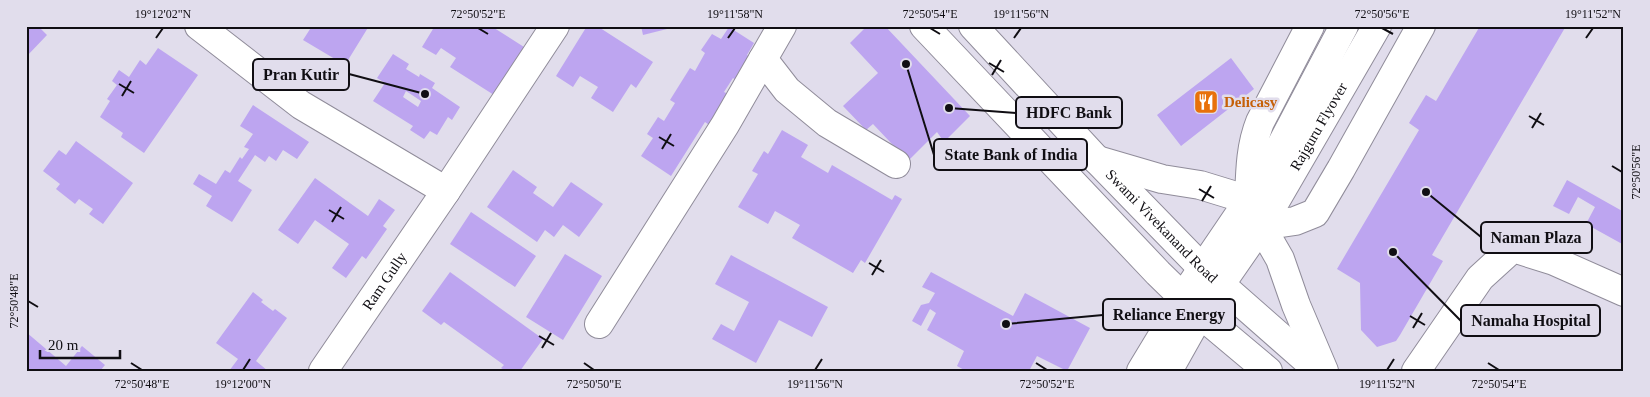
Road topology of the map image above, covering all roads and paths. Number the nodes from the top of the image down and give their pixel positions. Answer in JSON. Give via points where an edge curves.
{"nodes":[{"id":1,"x":199,"y":26,"type":"edge"},
{"id":2,"x":555,"y":26,"type":"edge"},
{"id":3,"x":782,"y":26,"type":"edge"},
{"id":4,"x":924,"y":26,"type":"edge"},
{"id":5,"x":973,"y":26,"type":"edge"},
{"id":6,"x":1310,"y":26,"type":"edge"},
{"id":7,"x":1344,"y":26,"type":"edge"},
{"id":8,"x":1377,"y":26,"type":"edge"},
{"id":9,"x":1421,"y":26,"type":"edge"},
{"id":10,"x":763,"y":59,"type":"junction"},
{"id":11,"x":1288,"y":157,"type":"junction"},
{"id":12,"x":1097,"y":160,"type":"junction"},
{"id":13,"x":896,"y":164,"type":"dead end"},
{"id":14,"x":446,"y":191,"type":"junction"},
{"id":15,"x":1249,"y":200,"type":"junction"},
{"id":16,"x":1261,"y":226,"type":"junction"},
{"id":17,"x":1211,"y":276,"type":"junction"},
{"id":18,"x":1624,"y":292,"type":"edge"},
{"id":19,"x":1192,"y":306,"type":"junction"},
{"id":20,"x":599,"y":324,"type":"dead end"},
{"id":21,"x":323,"y":371,"type":"edge"},
{"id":22,"x":1141,"y":371,"type":"edge"},
{"id":23,"x":1168,"y":371,"type":"edge"},
{"id":24,"x":1268,"y":371,"type":"edge"},
{"id":25,"x":1320,"y":371,"type":"edge"},
{"id":26,"x":1324,"y":371,"type":"edge"},
{"id":27,"x":1416,"y":371,"type":"edge"}],
"edges":[{"from":1,"to":14,"type":"street","via":[[301,105]]},
{"from":2,"to":14,"type":"street","name":"Ram Gully"},
{"from":3,"to":10,"type":"street"},
{"from":4,"to":19,"type":"street"},
{"from":5,"to":12,"type":"street","name":"Swami Vivekanand Road"},
{"from":6,"to":15,"type":"street","via":[[1255,134],[1250,154]]},
{"from":7,"to":11,"type":"street","name":"Rajguru Flyover"},
{"from":8,"to":11,"type":"street","name":"Rajguru Flyover"},
{"from":9,"to":16,"type":"street","via":[[1315,212],[1295,221]]},
{"from":10,"to":13,"type":"street","via":[[787,90],[827,123]]},
{"from":10,"to":20,"type":"street"},
{"from":11,"to":15,"type":"street","name":"Rajguru Flyover"},
{"from":11,"to":16,"type":"street","name":"Rajguru Flyover"},
{"from":12,"to":15,"type":"street"},
{"from":12,"to":17,"type":"street","name":"Swami Vivekanand Road"},
{"from":14,"to":21,"type":"street","name":"Ram Gully"},
{"from":15,"to":17,"type":"street","name":"Rajguru Flyover"},
{"from":16,"to":17,"type":"street","name":"Rajguru Flyover"},
{"from":16,"to":26,"type":"street","via":[[1280,259]]},
{"from":17,"to":19,"type":"street"},
{"from":17,"to":25,"type":"street","name":"Swami Vivekanand Road"},
{"from":18,"to":27,"type":"street","via":[[1554,260],[1514,248],[1480,278]]},
{"from":19,"to":22,"type":"street","via":[[1164,333]]},
{"from":19,"to":23,"type":"street"},
{"from":19,"to":24,"type":"street"}]}
